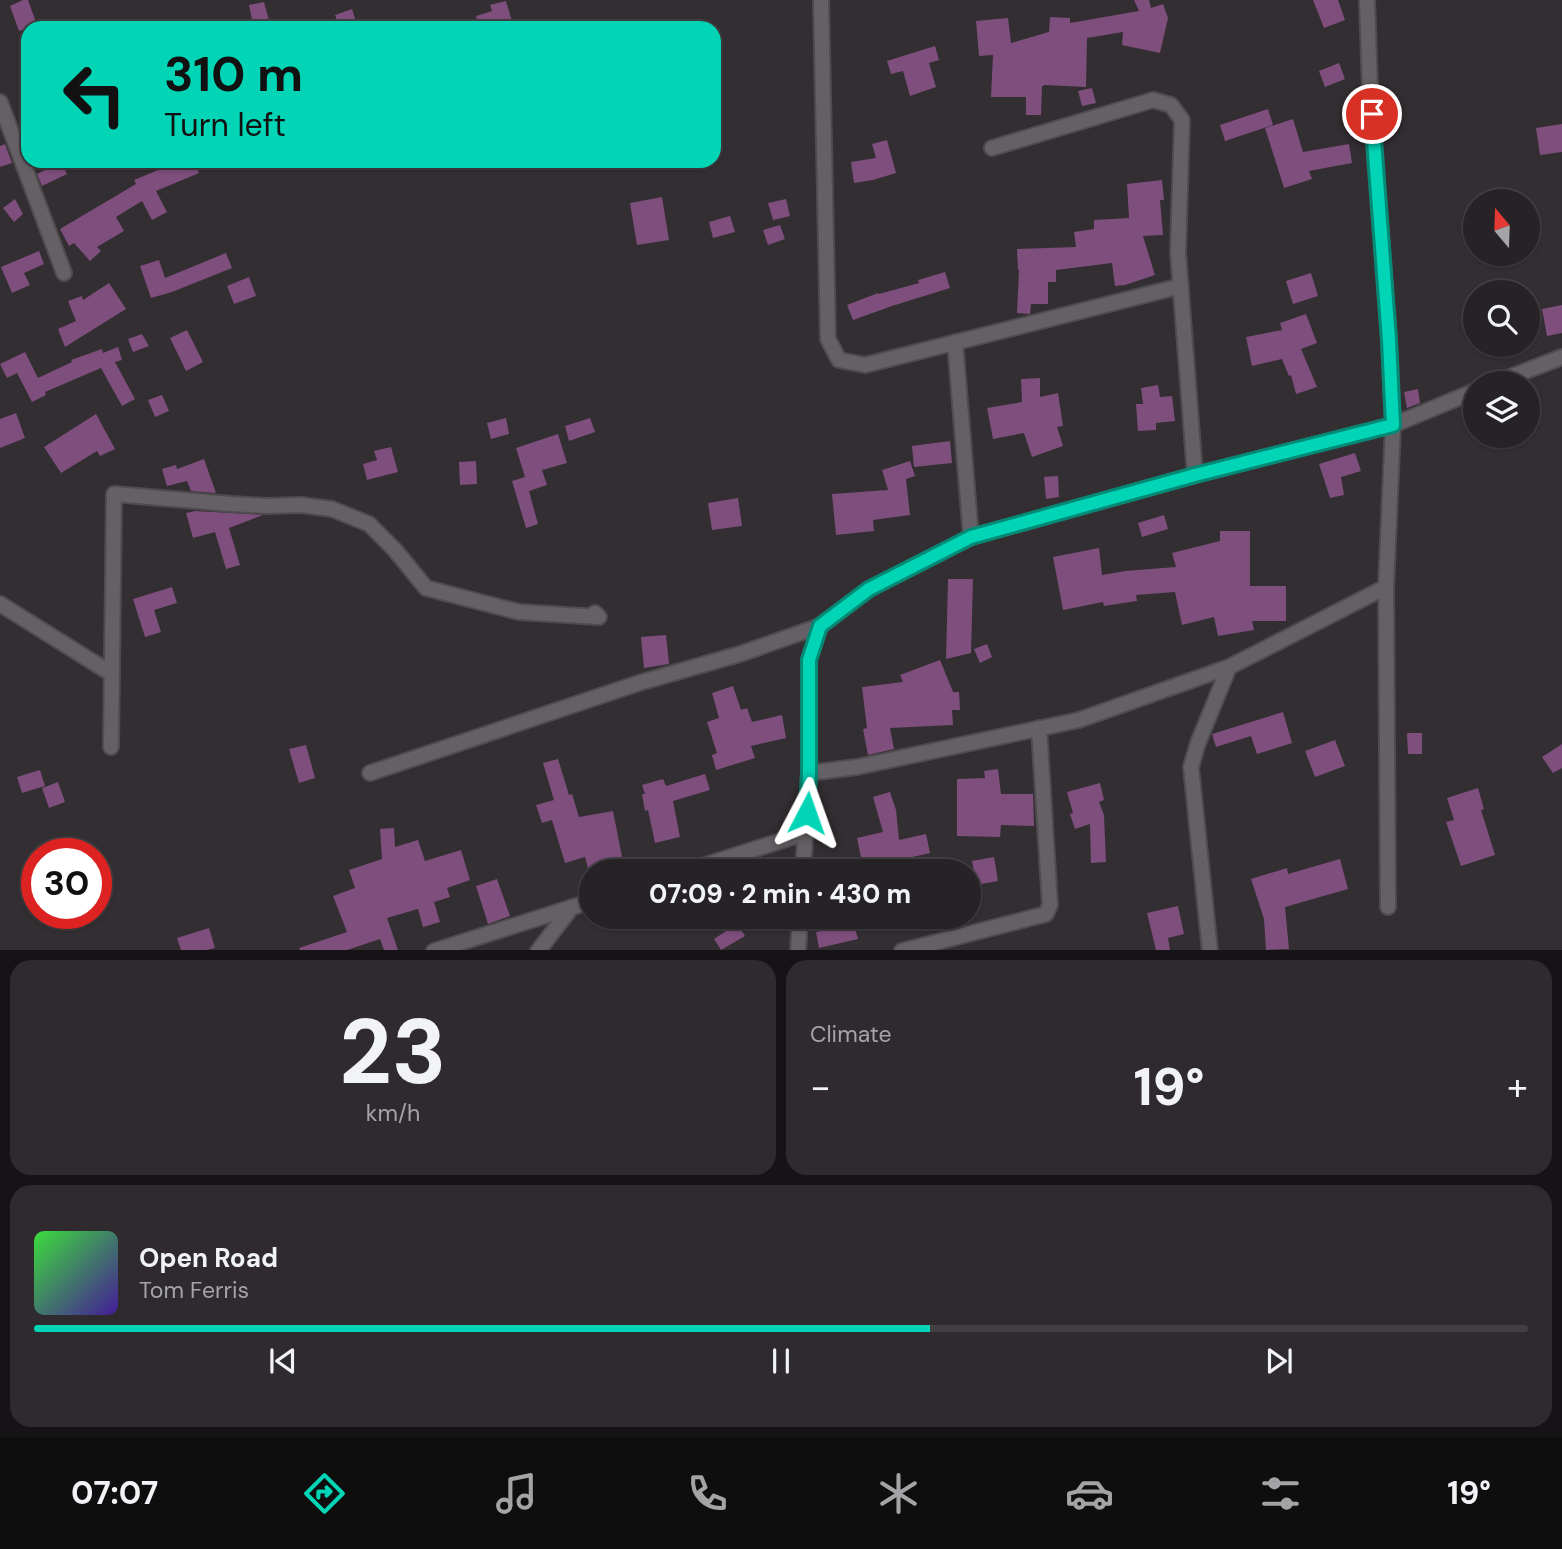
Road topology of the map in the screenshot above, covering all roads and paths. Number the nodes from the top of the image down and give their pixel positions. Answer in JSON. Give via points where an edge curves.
{"nodes":[{"id":1,"x":821,"y":0,"type":"edge"},
{"id":2,"x":1367,"y":0,"type":"edge"},
{"id":3,"x":0,"y":102,"type":"edge"},
{"id":4,"x":992,"y":148,"type":"dead end"},
{"id":5,"x":21,"y":158,"type":"edge"},
{"id":6,"x":25,"y":168,"type":"edge"},
{"id":7,"x":64,"y":273,"type":"dead end"},
{"id":8,"x":1181,"y":286,"type":"junction"},
{"id":9,"x":956,"y":342,"type":"junction"},
{"id":10,"x":1562,"y":357,"type":"edge"},
{"id":11,"x":1526,"y":371,"type":"edge"},
{"id":12,"x":1463,"y":396,"type":"edge"},
{"id":13,"x":1393,"y":425,"type":"junction"},
{"id":14,"x":1195,"y":475,"type":"junction"},
{"id":15,"x":971,"y":537,"type":"junction"},
{"id":16,"x":1386,"y":587,"type":"junction"},
{"id":17,"x":0,"y":604,"type":"edge"},
{"id":18,"x":595,"y":614,"type":"dead end"},
{"id":19,"x":820,"y":626,"type":"junction"},
{"id":20,"x":1229,"y":667,"type":"junction"},
{"id":21,"x":112,"y":674,"type":"junction"},
{"id":22,"x":1039,"y":728,"type":"junction"},
{"id":23,"x":111,"y":747,"type":"dead end"},
{"id":24,"x":370,"y":773,"type":"dead end"},
{"id":25,"x":809,"y":773,"type":"junction"},
{"id":26,"x":805,"y":833,"type":"junction"},
{"id":27,"x":724,"y":859,"type":"edge"},
{"id":28,"x":804,"y":859,"type":"edge"},
{"id":29,"x":579,"y":905,"type":"edge"},
{"id":30,"x":572,"y":907,"type":"junction"},
{"id":31,"x":1388,"y":907,"type":"dead end"},
{"id":32,"x":799,"y":929,"type":"edge"},
{"id":33,"x":434,"y":950,"type":"edge"},
{"id":34,"x":538,"y":950,"type":"edge"},
{"id":35,"x":798,"y":950,"type":"edge"},
{"id":36,"x":902,"y":950,"type":"edge"},
{"id":37,"x":1210,"y":950,"type":"edge"}],
"edges":[{"from":1,"to":9,"type":"street","via":[[828,339],[839,360],[864,365]]},
{"from":2,"to":13,"type":"street"},
{"from":3,"to":5,"type":"street"},
{"from":4,"to":8,"type":"street","via":[[1153,100],[1171,105],[1182,120]]},
{"from":6,"to":7,"type":"street"},
{"from":8,"to":9,"type":"street"},
{"from":8,"to":14,"type":"street"},
{"from":9,"to":15,"type":"street"},
{"from":10,"to":11,"type":"street"},
{"from":12,"to":13,"type":"street"},
{"from":13,"to":14,"type":"street"},
{"from":13,"to":16,"type":"street"},
{"from":14,"to":15,"type":"street"},
{"from":15,"to":19,"type":"street","via":[[869,589]]},
{"from":16,"to":20,"type":"street"},
{"from":16,"to":31,"type":"street"},
{"from":17,"to":21,"type":"street"},
{"from":18,"to":21,"type":"street","via":[[599,617],[519,612],[426,589],[369,524],[332,509],[114,494]]},
{"from":19,"to":24,"type":"street"},
{"from":19,"to":25,"type":"street","via":[[809,660]]},
{"from":20,"to":22,"type":"street","via":[[1079,720]]},
{"from":20,"to":37,"type":"street","via":[[1191,767]]},
{"from":21,"to":23,"type":"street"},
{"from":22,"to":25,"type":"street"},
{"from":22,"to":36,"type":"street","via":[[1050,905],[1046,914]]},
{"from":25,"to":26,"type":"street"},
{"from":26,"to":27,"type":"street"},
{"from":26,"to":28,"type":"street"},
{"from":29,"to":30,"type":"street"},
{"from":30,"to":33,"type":"street"},
{"from":30,"to":34,"type":"street"},
{"from":32,"to":35,"type":"street"}]}
